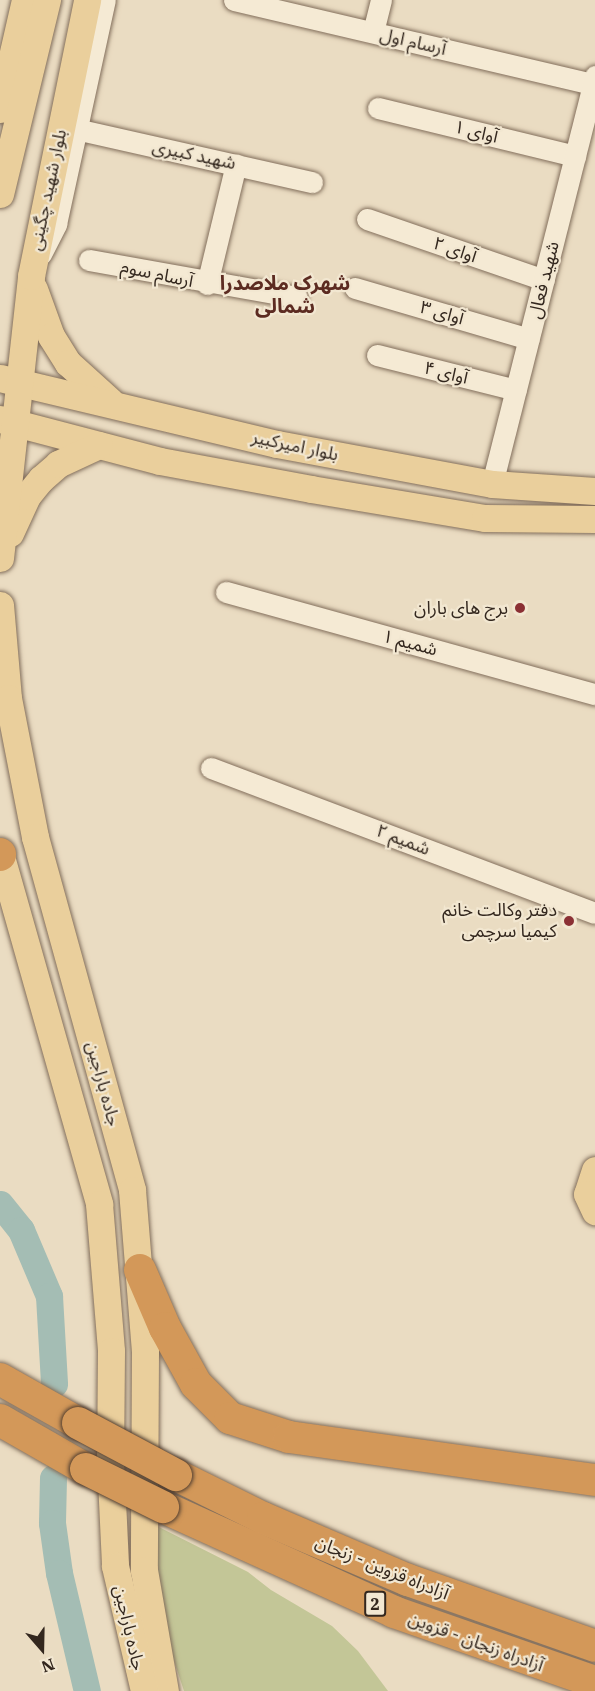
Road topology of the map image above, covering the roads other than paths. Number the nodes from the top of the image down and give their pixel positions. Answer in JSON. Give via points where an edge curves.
{"nodes":[{"id":1,"x":26,"y":0,"type":"edge"},
{"id":2,"x":47,"y":0,"type":"edge"},
{"id":3,"x":87,"y":0,"type":"edge"},
{"id":4,"x":105,"y":0,"type":"edge"},
{"id":5,"x":234,"y":0,"type":"edge"},
{"id":6,"x":381,"y":0,"type":"edge"},
{"id":7,"x":373,"y":32,"type":"junction"},
{"id":8,"x":594,"y":80,"type":"edge"},
{"id":9,"x":378,"y":108,"type":"dead end"},
{"id":10,"x":0,"y":109,"type":"edge"},
{"id":11,"x":76,"y":129,"type":"junction"},
{"id":12,"x":575,"y":156,"type":"junction"},
{"id":13,"x":236,"y":164,"type":"junction"},
{"id":14,"x":312,"y":182,"type":"dead end"},
{"id":15,"x":0,"y":194,"type":"edge"},
{"id":16,"x":367,"y":219,"type":"dead end"},
{"id":17,"x":89,"y":260,"type":"dead end"},
{"id":18,"x":32,"y":271,"type":"junction"},
{"id":19,"x":544,"y":280,"type":"junction"},
{"id":20,"x":207,"y":284,"type":"junction"},
{"id":21,"x":355,"y":288,"type":"dead end"},
{"id":22,"x":297,"y":297,"type":"dead end"},
{"id":23,"x":529,"y":339,"type":"junction"},
{"id":24,"x":376,"y":355,"type":"dead end"},
{"id":25,"x":9,"y":380,"type":"edge"},
{"id":26,"x":516,"y":390,"type":"junction"},
{"id":27,"x":116,"y":405,"type":"junction"},
{"id":28,"x":7,"y":421,"type":"edge"},
{"id":29,"x":99,"y":445,"type":"junction"},
{"id":30,"x":492,"y":484,"type":"junction"},
{"id":31,"x":594,"y":491,"type":"edge"},
{"id":32,"x":595,"y":519,"type":"edge"},
{"id":33,"x":0,"y":558,"type":"edge"},
{"id":34,"x":226,"y":592,"type":"dead end"},
{"id":35,"x":0,"y":605,"type":"edge"},
{"id":36,"x":595,"y":694,"type":"edge"},
{"id":37,"x":211,"y":768,"type":"dead end"},
{"id":38,"x":0,"y":854,"type":"edge"},
{"id":39,"x":595,"y":913,"type":"edge"},
{"id":40,"x":595,"y":1170,"type":"edge"},
{"id":41,"x":595,"y":1211,"type":"edge"},
{"id":42,"x":140,"y":1270,"type":"junction"},
{"id":43,"x":0,"y":1378,"type":"edge"},
{"id":44,"x":0,"y":1420,"type":"edge"},
{"id":45,"x":595,"y":1480,"type":"edge"},
{"id":46,"x":115,"y":1566,"type":"junction"},
{"id":47,"x":144,"y":1570,"type":"junction"},
{"id":48,"x":595,"y":1646,"type":"edge"},
{"id":49,"x":595,"y":1682,"type":"edge"},
{"id":50,"x":125,"y":1691,"type":"edge"},
{"id":51,"x":144,"y":1691,"type":"edge"},
{"id":52,"x":165,"y":1691,"type":"edge"},
{"id":53,"x":184,"y":1691,"type":"edge"}],
"edges":[{"from":1,"to":10,"type":"main road"},
{"from":2,"to":15,"type":"main road"},
{"from":3,"to":18,"type":"main road","name":"بلوار شهید چگینی"},
{"from":4,"to":11,"type":"street"},
{"from":5,"to":7,"type":"street","name":"آرسام اول"},
{"from":6,"to":7,"type":"street"},
{"from":7,"to":8,"type":"street","name":"آرسام اول"},
{"from":8,"to":12,"type":"street","name":"شهید فعال"},
{"from":9,"to":12,"type":"street","name":"آوای ۱"},
{"from":11,"to":13,"type":"street","name":"شهید کبیری"},
{"from":11,"to":18,"type":"street","via":[[56,224]]},
{"from":12,"to":19,"type":"street","name":"شهید فعال"},
{"from":13,"to":14,"type":"street","name":"شهید کبیری"},
{"from":13,"to":20,"type":"street"},
{"from":16,"to":19,"type":"street","name":"آوای ۲"},
{"from":17,"to":20,"type":"street","name":"آرسام سوم"},
{"from":18,"to":25,"type":"main road","name":"بلوار شهید چگینی"},
{"from":18,"to":27,"type":"main road","via":[[51,336],[90,386]]},
{"from":19,"to":23,"type":"street","name":"شهید فعال"},
{"from":20,"to":22,"type":"street","name":"آرسام سوم"},
{"from":21,"to":23,"type":"street","name":"آوای ۳"},
{"from":23,"to":26,"type":"street","name":"شهید فعال"},
{"from":24,"to":26,"type":"street","name":"آوای ۴"},
{"from":25,"to":27,"type":"main road","name":"بلوار امیرکبیر"},
{"from":25,"to":28,"type":"main road"},
{"from":26,"to":30,"type":"street","name":"شهید فعال"},
{"from":27,"to":30,"type":"main road","name":"بلوار امیرکبیر","via":[[277,444]]},
{"from":28,"to":29,"type":"main road"},
{"from":28,"to":33,"type":"main road"},
{"from":29,"to":32,"type":"main road","via":[[172,463],[485,518]]},
{"from":29,"to":33,"type":"main road","via":[[58,464],[41,479],[16,516]]},
{"from":30,"to":31,"type":"main road","name":"بلوار امیرکبیر"},
{"from":34,"to":36,"type":"street","name":"شمیم ۱"},
{"from":35,"to":42,"type":"main road","name":"جاده باراجین","via":[[8,698],[35,837],[132,1190]]},
{"from":37,"to":39,"type":"street","name":"شمیم ۲"},
{"from":38,"to":46,"type":"main road","name":"جاده باراجین","via":[[99,1204],[111,1351]]},
{"from":40,"to":41,"type":"main road","via":[[586,1194]]},
{"from":42,"to":45,"type":"highway","via":[[165,1328],[196,1384],[230,1418],[289,1437]]},
{"from":42,"to":47,"type":"main road","name":"جاده باراجین","via":[[146,1351]]},
{"from":43,"to":48,"type":"highway","name":"آزادراه قزوین - زنجان","number":"2","bridge":true,"via":[[176,1475],[264,1518],[408,1580]]},
{"from":44,"to":49,"type":"highway","name":"آزادراه زنجان - قزوین","number":"2","bridge":true,"via":[[163,1507],[394,1612],[522,1660]]},
{"from":46,"to":50,"type":"main road","name":"جاده باراجین","via":[[108,1605]]},
{"from":46,"to":51,"type":"main road","name":"جاده باراجین"},
{"from":47,"to":52,"type":"main road","name":"جاده باراجین"},
{"from":47,"to":53,"type":"main road","name":"جاده باراجین"}]}
